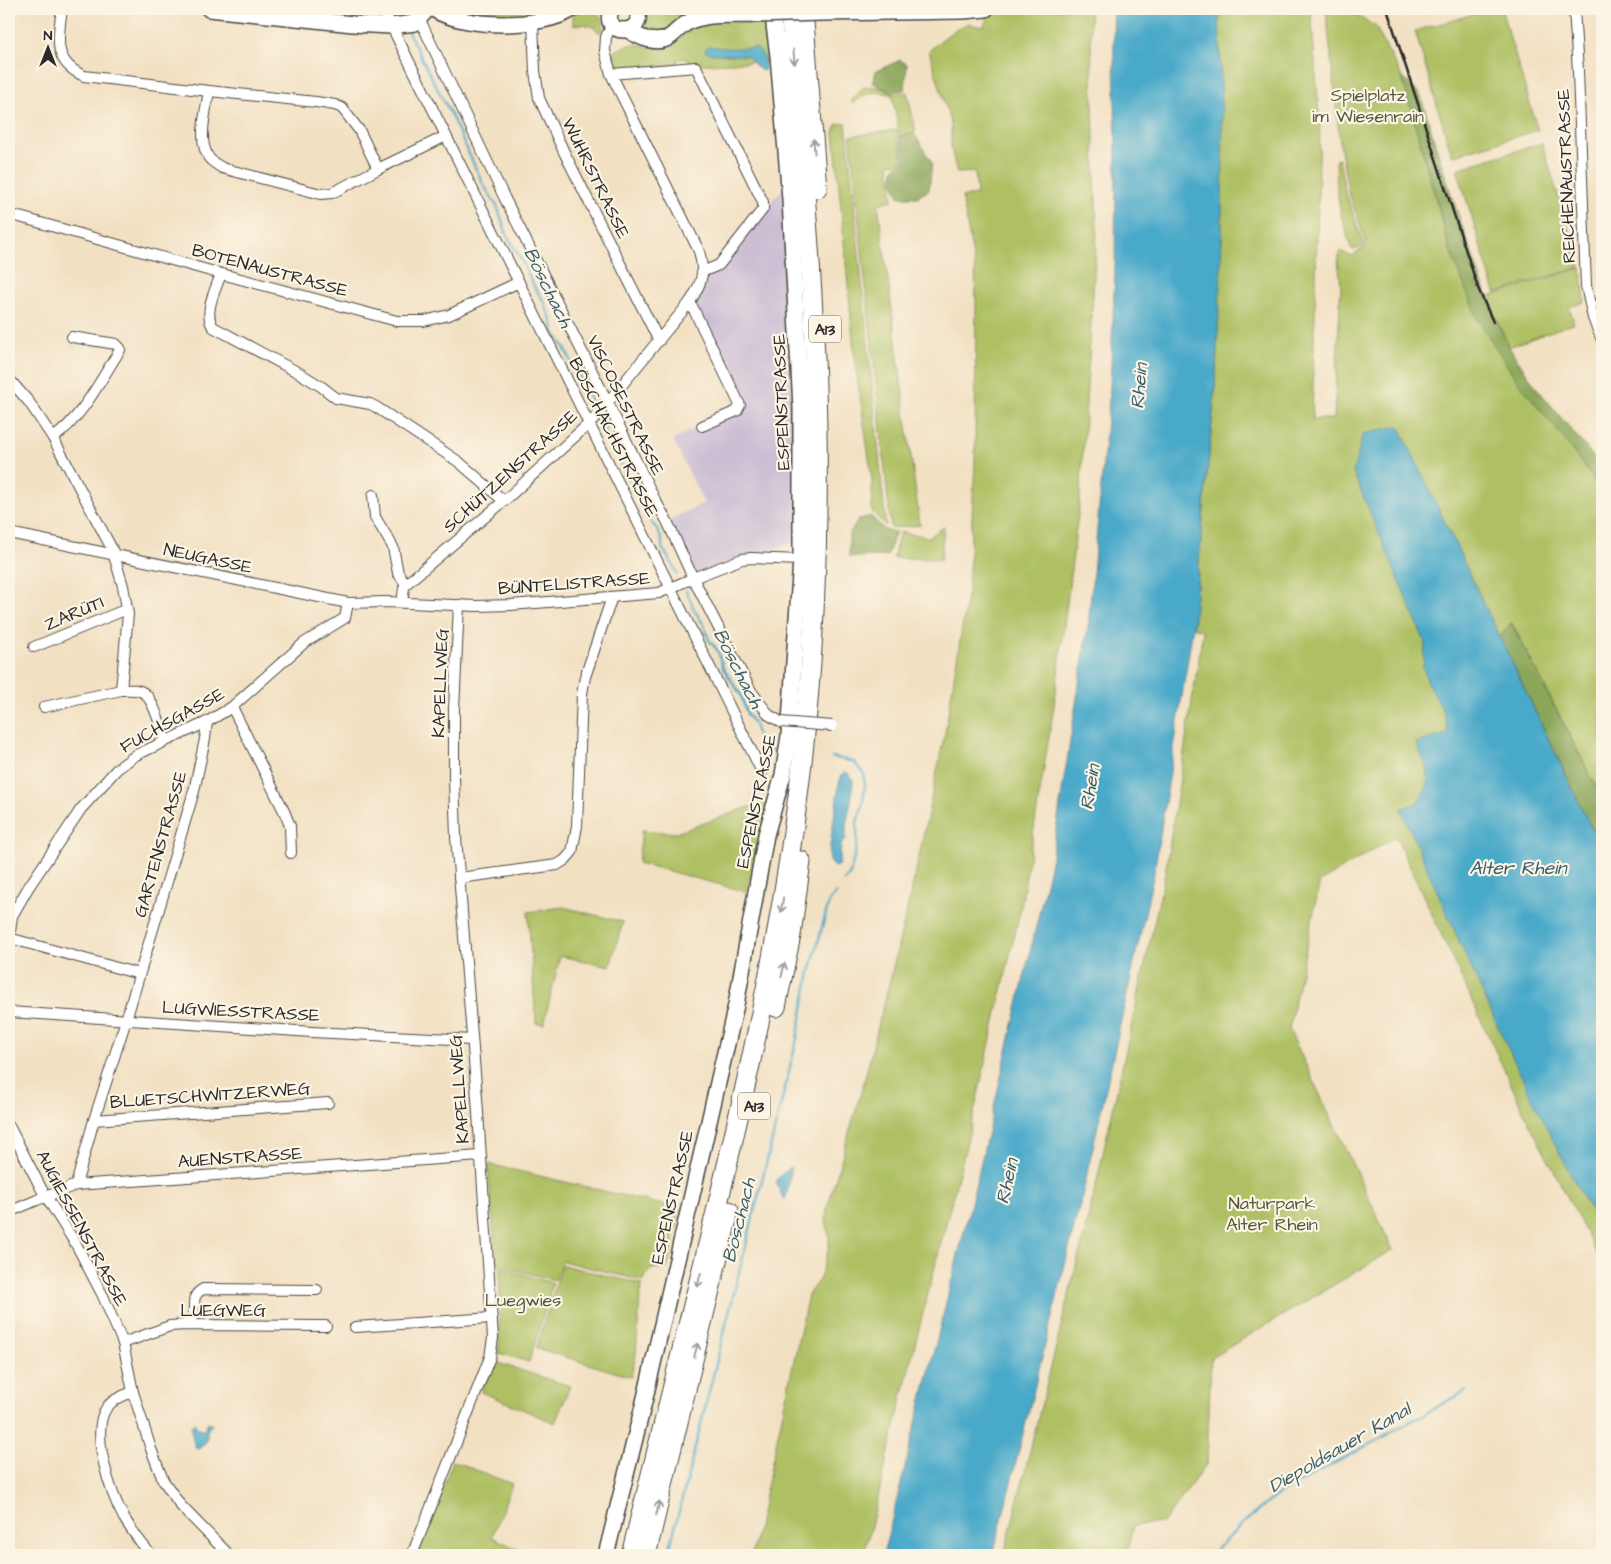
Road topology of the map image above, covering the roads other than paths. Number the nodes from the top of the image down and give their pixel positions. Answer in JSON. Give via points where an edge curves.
{"nodes":[{"id":1,"x":62,"y":9,"type":"edge"},
{"id":2,"x":209,"y":9,"type":"edge"},
{"id":3,"x":383,"y":9,"type":"edge"},
{"id":4,"x":433,"y":9,"type":"edge"},
{"id":5,"x":573,"y":9,"type":"edge"},
{"id":6,"x":772,"y":9,"type":"edge"},
{"id":7,"x":790,"y":9,"type":"edge"},
{"id":8,"x":979,"y":9,"type":"edge"},
{"id":9,"x":986,"y":9,"type":"edge"},
{"id":10,"x":1574,"y":9,"type":"edge"},
{"id":11,"x":812,"y":11,"type":"edge"},
{"id":12,"x":421,"y":17,"type":"edge"},
{"id":13,"x":623,"y":17,"type":"edge"},
{"id":14,"x":533,"y":22,"type":"junction"},
{"id":15,"x":394,"y":26,"type":"junction"},
{"id":16,"x":611,"y":74,"type":"junction"},
{"id":17,"x":209,"y":91,"type":"junction"},
{"id":18,"x":446,"y":136,"type":"junction"},
{"id":19,"x":378,"y":169,"type":"junction"},
{"id":20,"x":9,"y":214,"type":"edge"},
{"id":21,"x":702,"y":272,"type":"junction"},
{"id":22,"x":221,"y":274,"type":"junction"},
{"id":23,"x":519,"y":282,"type":"junction"},
{"id":24,"x":690,"y":302,"type":"junction"},
{"id":25,"x":72,"y":337,"type":"dead end"},
{"id":26,"x":659,"y":340,"type":"junction"},
{"id":27,"x":1602,"y":340,"type":"edge"},
{"id":28,"x":9,"y":380,"type":"edge"},
{"id":29,"x":606,"y":404,"type":"junction"},
{"id":30,"x":591,"y":420,"type":"junction"},
{"id":31,"x":702,"y":426,"type":"dead end"},
{"id":32,"x":53,"y":438,"type":"junction"},
{"id":33,"x":372,"y":495,"type":"dead end"},
{"id":34,"x":504,"y":501,"type":"junction"},
{"id":35,"x":9,"y":533,"type":"edge"},
{"id":36,"x":113,"y":555,"type":"junction"},
{"id":37,"x":801,"y":560,"type":"junction"},
{"id":38,"x":693,"y":578,"type":"junction"},
{"id":39,"x":406,"y":584,"type":"junction"},
{"id":40,"x":670,"y":589,"type":"junction"},
{"id":41,"x":612,"y":598,"type":"junction"},
{"id":42,"x":402,"y":602,"type":"junction"},
{"id":43,"x":348,"y":603,"type":"junction"},
{"id":44,"x":459,"y":605,"type":"junction"},
{"id":45,"x":127,"y":609,"type":"junction"},
{"id":46,"x":34,"y":647,"type":"dead end"},
{"id":47,"x":121,"y":690,"type":"junction"},
{"id":48,"x":44,"y":707,"type":"dead end"},
{"id":49,"x":232,"y":707,"type":"junction"},
{"id":50,"x":207,"y":722,"type":"junction"},
{"id":51,"x":832,"y":726,"type":"dead end"},
{"id":52,"x":165,"y":740,"type":"junction"},
{"id":53,"x":762,"y":772,"type":"dead end"},
{"id":54,"x":291,"y":853,"type":"dead end"},
{"id":55,"x":459,"y":878,"type":"junction"},
{"id":56,"x":10,"y":915,"type":"edge"},
{"id":57,"x":9,"y":939,"type":"edge"},
{"id":58,"x":139,"y":974,"type":"junction"},
{"id":59,"x":9,"y":1012,"type":"edge"},
{"id":60,"x":126,"y":1020,"type":"junction"},
{"id":61,"x":472,"y":1040,"type":"junction"},
{"id":62,"x":328,"y":1103,"type":"dead end"},
{"id":63,"x":94,"y":1120,"type":"junction"},
{"id":64,"x":9,"y":1126,"type":"edge"},
{"id":65,"x":480,"y":1156,"type":"junction"},
{"id":66,"x":76,"y":1185,"type":"junction"},
{"id":67,"x":46,"y":1197,"type":"junction"},
{"id":68,"x":9,"y":1212,"type":"edge"},
{"id":69,"x":317,"y":1290,"type":"dead end"},
{"id":70,"x":690,"y":1315,"type":"junction"},
{"id":71,"x":492,"y":1318,"type":"junction"},
{"id":72,"x":185,"y":1325,"type":"junction"},
{"id":73,"x":326,"y":1326,"type":"dead end"},
{"id":74,"x":355,"y":1327,"type":"dead end"},
{"id":75,"x":123,"y":1343,"type":"junction"},
{"id":76,"x":133,"y":1392,"type":"junction"},
{"id":77,"x":151,"y":1555,"type":"edge"},
{"id":78,"x":229,"y":1555,"type":"edge"},
{"id":79,"x":412,"y":1555,"type":"edge"},
{"id":80,"x":606,"y":1555,"type":"edge"},
{"id":81,"x":624,"y":1555,"type":"edge"},
{"id":82,"x":631,"y":1555,"type":"edge"},
{"id":83,"x":646,"y":1555,"type":"edge"}],
"edges":[{"from":1,"to":17,"type":"street","via":[[58,38],[60,51],[73,71],[84,76]]},
{"from":2,"to":15,"type":"street"},
{"from":3,"to":15,"type":"street","name":"BÖSCHACHSTRASSE"},
{"from":4,"to":14,"type":"street","via":[[469,22]]},
{"from":5,"to":14,"type":"street"},
{"from":6,"to":37,"type":"street","name":"ESPENSTRASSE","via":[[796,291],[802,408]]},
{"from":7,"to":70,"type":"highway","number":"A13","one_way":true,"via":[[812,299],[816,404],[817,512],[808,696],[801,771],[777,937],[756,1040]]},
{"from":8,"to":9,"type":"street"},
{"from":8,"to":11,"type":"street"},
{"from":10,"to":27,"type":"street","name":"REICHENAUSTRASSE","via":[[1586,286]]},
{"from":11,"to":13,"type":"street","bridge":true,"via":[[707,17],[685,24],[660,41],[640,38]]},
{"from":83,"to":11,"type":"highway","number":"A13","one_way":true,"via":[[742,1160],[789,945],[817,739],[827,602],[829,510],[828,402],[816,170]]},
{"from":12,"to":15,"type":"street"},
{"from":12,"to":29,"type":"street","name":"VISCOSESTRASSE","via":[[505,199]]},
{"from":13,"to":16,"type":"street","via":[[606,37],[606,59]]},
{"from":14,"to":26,"type":"street","name":"WUHRSTRASSE","via":[[539,98]]},
{"from":15,"to":18,"type":"street","name":"BÖSCHACHSTRASSE"},
{"from":16,"to":21,"type":"street","via":[[699,251]]},
{"from":16,"to":21,"type":"street","via":[[696,67],[763,202],[763,209],[719,265]]},
{"from":17,"to":19,"type":"street","via":[[316,102],[342,108],[359,130]]},
{"from":17,"to":19,"type":"street","via":[[204,150],[222,168],[321,194],[332,193]]},
{"from":18,"to":19,"type":"street"},
{"from":18,"to":23,"type":"street","name":"BÖSCHACHSTRASSE"},
{"from":20,"to":22,"type":"street","name":"BOTENAUSTRASSE"},
{"from":21,"to":24,"type":"street","name":"SCHÜTZENSTRASSE"},
{"from":22,"to":23,"type":"street","name":"BOTENAUSTRASSE","via":[[396,321],[424,321],[449,315]]},
{"from":22,"to":34,"type":"street","via":[[209,310],[213,327],[301,374],[336,398],[376,406],[459,462]]},
{"from":23,"to":30,"type":"street","name":"BÖSCHACHSTRASSE"},
{"from":24,"to":26,"type":"street","name":"SCHÜTZENSTRASSE"},
{"from":24,"to":31,"type":"street","via":[[740,406],[737,411]]},
{"from":25,"to":32,"type":"street","via":[[116,344],[120,350],[75,419]]},
{"from":26,"to":29,"type":"street","name":"SCHÜTZENSTRASSE"},
{"from":28,"to":32,"type":"street"},
{"from":29,"to":30,"type":"street","name":"SCHÜTZENSTRASSE"},
{"from":29,"to":38,"type":"street","name":"VISCOSESTRASSE"},
{"from":30,"to":34,"type":"street","name":"SCHÜTZENSTRASSE"},
{"from":30,"to":40,"type":"street","name":"BÖSCHACHSTRASSE"},
{"from":32,"to":36,"type":"street","via":[[104,531]]},
{"from":33,"to":39,"type":"street","via":[[375,517],[393,547],[398,574]]},
{"from":34,"to":39,"type":"street","name":"SCHÜTZENSTRASSE"},
{"from":35,"to":36,"type":"street","name":"NEUGASSE"},
{"from":36,"to":43,"type":"street","name":"NEUGASSE"},
{"from":36,"to":45,"type":"street","via":[[124,586]]},
{"from":37,"to":38,"type":"street","name":"BÜNTELISTRASSE","via":[[752,558]]},
{"from":37,"to":80,"type":"street","name":"ESPENSTRASSE","via":[[789,736],[783,775],[766,835],[736,1005]]},
{"from":38,"to":40,"type":"street","name":"BÜNTELISTRASSE"},
{"from":38,"to":51,"type":"street","name":"VISCOSESTRASSE","bridge":true,"via":[[751,691],[769,715],[781,722]]},
{"from":39,"to":42,"type":"street"},
{"from":40,"to":41,"type":"street","name":"BÜNTELISTRASSE"},
{"from":40,"to":53,"type":"street","name":"BÖSCHACHSTRASSE"},
{"from":41,"to":44,"type":"street","name":"BÜNTELISTRASSE"},
{"from":41,"to":55,"type":"street","via":[[582,694],[577,826],[572,852],[557,865]]},
{"from":42,"to":43,"type":"street","name":"NEUGASSE"},
{"from":42,"to":44,"type":"street","name":"BÜNTELISTRASSE"},
{"from":43,"to":49,"type":"street","name":"FUCHSGASSE","via":[[342,621],[304,643]]},
{"from":44,"to":55,"type":"street","name":"KAPELLWEG","via":[[454,778]]},
{"from":45,"to":46,"type":"street","name":"ZARÜTI"},
{"from":45,"to":47,"type":"street"},
{"from":47,"to":48,"type":"street"},
{"from":47,"to":52,"type":"street","via":[[134,689],[150,699]]},
{"from":49,"to":50,"type":"street","name":"FUCHSGASSE"},
{"from":49,"to":54,"type":"street","via":[[287,818]]},
{"from":50,"to":52,"type":"street","name":"FUCHSGASSE"},
{"from":50,"to":58,"type":"street","name":"GARTENSTRASSE","via":[[194,791]]},
{"from":52,"to":56,"type":"street","name":"FUCHSGASSE","via":[[117,769],[96,792],[64,832]]},
{"from":55,"to":61,"type":"street","name":"KAPELLWEG"},
{"from":56,"to":57,"type":"street","name":"FUCHSGASSE"},
{"from":57,"to":58,"type":"street"},
{"from":58,"to":60,"type":"street","name":"GARTENSTRASSE"},
{"from":59,"to":60,"type":"street","name":"LUGWIESSTRASSE"},
{"from":60,"to":61,"type":"street","name":"LUGWIESSTRASSE"},
{"from":60,"to":63,"type":"street","name":"GARTENSTRASSE"},
{"from":61,"to":65,"type":"street","name":"KAPELLWEG"},
{"from":62,"to":63,"type":"street","name":"BLUETSCHWITZERWEG"},
{"from":63,"to":66,"type":"street","name":"GARTENSTRASSE"},
{"from":64,"to":67,"type":"street","name":"AUGIESSENSTRASSE"},
{"from":65,"to":66,"type":"street","name":"AUENSTRASSE"},
{"from":65,"to":71,"type":"street","name":"KAPELLWEG"},
{"from":66,"to":67,"type":"street","name":"AUENSTRASSE"},
{"from":67,"to":68,"type":"street","name":"AUENSTRASSE"},
{"from":67,"to":75,"type":"street","name":"AUGIESSENSTRASSE","via":[[76,1244]]},
{"from":69,"to":72,"type":"street","via":[[204,1289],[194,1297],[194,1315]]},
{"from":70,"to":81,"type":"highway","number":"A13","via":[[672,1356]]},
{"from":70,"to":82,"type":"highway","number":"A13"},
{"from":71,"to":74,"type":"street"},
{"from":71,"to":79,"type":"street","name":"KAPELLWEG","via":[[490,1357]]},
{"from":72,"to":73,"type":"street","name":"LUEGWEG"},
{"from":72,"to":75,"type":"street","name":"LUEGWEG","via":[[170,1326]]},
{"from":75,"to":76,"type":"street","name":"AUGIESSENSTRASSE"},
{"from":76,"to":77,"type":"street","via":[[107,1407],[102,1419],[102,1446],[106,1470],[123,1516]]},
{"from":76,"to":78,"type":"street","name":"AUGIESSENSTRASSE","via":[[163,1480],[181,1506]]}]}
